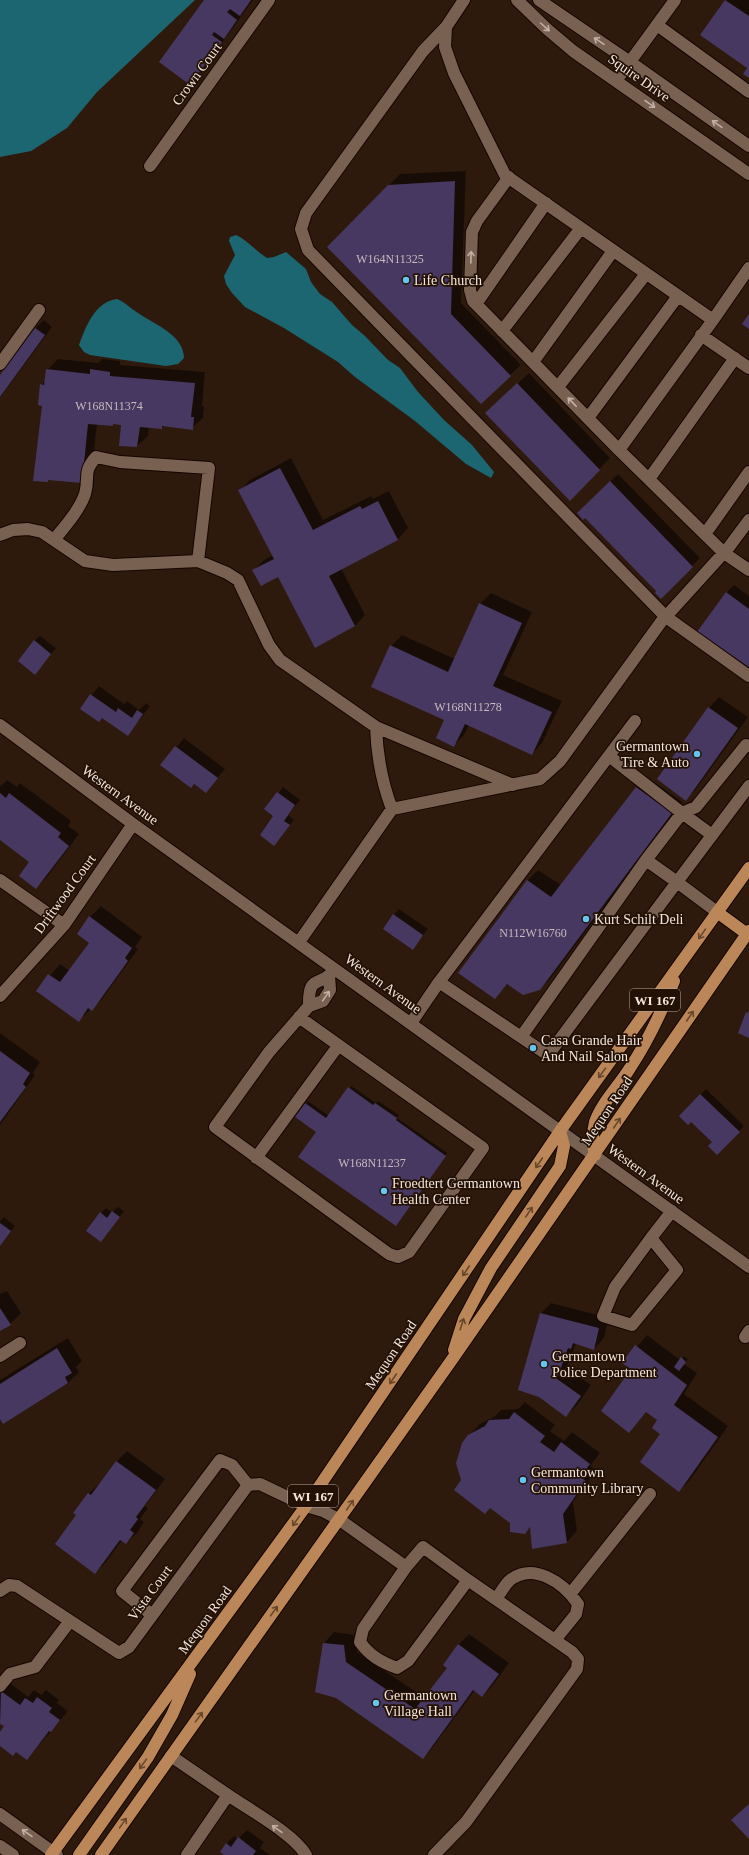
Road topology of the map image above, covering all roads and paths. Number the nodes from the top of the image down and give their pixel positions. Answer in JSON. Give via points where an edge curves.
{"nodes":[{"id":1,"x":269,"y":0,"type":"edge"},
{"id":2,"x":464,"y":0,"type":"edge"},
{"id":3,"x":517,"y":0,"type":"edge"},
{"id":4,"x":539,"y":0,"type":"edge"},
{"id":5,"x":675,"y":0,"type":"edge"},
{"id":6,"x":657,"y":25,"type":"junction"},
{"id":7,"x":446,"y":27,"type":"junction"},
{"id":8,"x":630,"y":62,"type":"junction"},
{"id":9,"x":616,"y":81,"type":"junction"},
{"id":10,"x":749,"y":92,"type":"edge"},
{"id":11,"x":749,"y":146,"type":"edge"},
{"id":12,"x":150,"y":166,"type":"dead end"},
{"id":13,"x":749,"y":174,"type":"edge"},
{"id":14,"x":509,"y":177,"type":"junction"},
{"id":15,"x":546,"y":203,"type":"junction"},
{"id":16,"x":581,"y":228,"type":"junction"},
{"id":17,"x":613,"y":250,"type":"junction"},
{"id":18,"x":749,"y":268,"type":"edge"},
{"id":19,"x":646,"y":274,"type":"junction"},
{"id":20,"x":678,"y":296,"type":"junction"},
{"id":21,"x":476,"y":304,"type":"junction"},
{"id":22,"x":39,"y":310,"type":"dead end"},
{"id":23,"x":712,"y":320,"type":"junction"},
{"id":24,"x":502,"y":331,"type":"junction"},
{"id":25,"x":702,"y":335,"type":"junction"},
{"id":26,"x":735,"y":358,"type":"junction"},
{"id":27,"x":532,"y":362,"type":"junction"},
{"id":28,"x":0,"y":364,"type":"edge"},
{"id":29,"x":749,"y":368,"type":"edge"},
{"id":30,"x":558,"y":388,"type":"junction"},
{"id":31,"x":588,"y":418,"type":"junction"},
{"id":32,"x":619,"y":450,"type":"junction"},
{"id":33,"x":749,"y":472,"type":"edge"},
{"id":34,"x":649,"y":479,"type":"junction"},
{"id":35,"x":749,"y":520,"type":"edge"},
{"id":36,"x":705,"y":534,"type":"junction"},
{"id":37,"x":0,"y":535,"type":"edge"},
{"id":38,"x":54,"y":540,"type":"junction"},
{"id":39,"x":724,"y":553,"type":"junction"},
{"id":40,"x":198,"y":561,"type":"junction"},
{"id":41,"x":749,"y":570,"type":"edge"},
{"id":42,"x":666,"y":617,"type":"junction"},
{"id":43,"x":749,"y":676,"type":"edge"},
{"id":44,"x":635,"y":721,"type":"dead end"},
{"id":45,"x":0,"y":726,"type":"edge"},
{"id":46,"x":376,"y":727,"type":"junction"},
{"id":47,"x":749,"y":746,"type":"edge"},
{"id":48,"x":609,"y":756,"type":"junction"},
{"id":49,"x":513,"y":785,"type":"junction"},
{"id":50,"x":749,"y":786,"type":"edge"},
{"id":51,"x":392,"y":809,"type":"junction"},
{"id":52,"x":682,"y":813,"type":"junction"},
{"id":53,"x":133,"y":824,"type":"junction"},
{"id":54,"x":712,"y":835,"type":"junction"},
{"id":55,"x":646,"y":860,"type":"junction"},
{"id":56,"x":749,"y":868,"type":"edge"},
{"id":57,"x":676,"y":882,"type":"junction"},
{"id":58,"x":2,"y":884,"type":"edge"},
{"id":59,"x":717,"y":912,"type":"junction"},
{"id":60,"x":64,"y":926,"type":"junction"},
{"id":61,"x":748,"y":932,"type":"edge"},
{"id":62,"x":298,"y":942,"type":"junction"},
{"id":63,"x":681,"y":965,"type":"junction"},
{"id":64,"x":332,"y":972,"type":"junction"},
{"id":65,"x":439,"y":982,"type":"junction"},
{"id":66,"x":0,"y":996,"type":"edge"},
{"id":67,"x":309,"y":1006,"type":"junction"},
{"id":68,"x":299,"y":1017,"type":"junction"},
{"id":69,"x":411,"y":1023,"type":"junction"},
{"id":70,"x":521,"y":1037,"type":"junction"},
{"id":71,"x":338,"y":1046,"type":"junction"},
{"id":72,"x":560,"y":1131,"type":"junction"},
{"id":73,"x":595,"y":1155,"type":"junction"},
{"id":74,"x":256,"y":1158,"type":"junction"},
{"id":75,"x":672,"y":1211,"type":"junction"},
{"id":76,"x":651,"y":1238,"type":"junction"},
{"id":77,"x":749,"y":1267,"type":"edge"},
{"id":78,"x":20,"y":1343,"type":"dead end"},
{"id":79,"x":0,"y":1356,"type":"edge"},
{"id":80,"x":451,"y":1361,"type":"junction"},
{"id":81,"x":248,"y":1484,"type":"junction"},
{"id":82,"x":650,"y":1494,"type":"dead end"},
{"id":83,"x":306,"y":1506,"type":"junction"},
{"id":84,"x":340,"y":1520,"type":"junction"},
{"id":85,"x":406,"y":1567,"type":"junction"},
{"id":86,"x":468,"y":1580,"type":"junction"},
{"id":87,"x":0,"y":1591,"type":"edge"},
{"id":88,"x":571,"y":1593,"type":"junction"},
{"id":89,"x":496,"y":1599,"type":"junction"},
{"id":90,"x":152,"y":1615,"type":"junction"},
{"id":91,"x":70,"y":1621,"type":"junction"},
{"id":92,"x":554,"y":1640,"type":"junction"},
{"id":93,"x":198,"y":1655,"type":"junction"},
{"id":94,"x":0,"y":1686,"type":"edge"},
{"id":95,"x":155,"y":1745,"type":"junction"},
{"id":96,"x":171,"y":1756,"type":"junction"},
{"id":97,"x":228,"y":1795,"type":"junction"},
{"id":98,"x":0,"y":1814,"type":"edge"},
{"id":99,"x":0,"y":1846,"type":"edge"},
{"id":100,"x":54,"y":1854,"type":"edge"},
{"id":101,"x":13,"y":1855,"type":"edge"},
{"id":102,"x":79,"y":1855,"type":"edge"},
{"id":103,"x":101,"y":1855,"type":"edge"},
{"id":104,"x":187,"y":1855,"type":"edge"},
{"id":105,"x":306,"y":1855,"type":"edge"},
{"id":106,"x":434,"y":1855,"type":"edge"}],
"edges":[{"from":1,"to":12,"type":"street","name":"Crown Court"},
{"from":2,"to":7,"type":"street"},
{"from":3,"to":9,"type":"street","name":"Squire Drive","one_way":true,"via":[[547,29]]},
{"from":8,"to":4,"type":"street","name":"Squire Drive","one_way":true},
{"from":5,"to":6,"type":"street"},
{"from":6,"to":8,"type":"street"},
{"from":6,"to":10,"type":"street"},
{"from":7,"to":14,"type":"street","via":[[445,47],[454,73],[505,175]]},
{"from":7,"to":42,"type":"street","via":[[423,51],[306,213],[301,229],[308,250]]},
{"from":8,"to":9,"type":"street"},
{"from":11,"to":8,"type":"street","name":"Squire Drive","one_way":true},
{"from":9,"to":13,"type":"street","name":"Squire Drive","one_way":true},
{"from":14,"to":15,"type":"street"},
{"from":21,"to":14,"type":"street","one_way":true,"via":[[470,290],[472,232]]},
{"from":15,"to":16,"type":"street"},
{"from":15,"to":21,"type":"street"},
{"from":16,"to":17,"type":"street"},
{"from":16,"to":24,"type":"street"},
{"from":17,"to":19,"type":"street"},
{"from":17,"to":27,"type":"street"},
{"from":18,"to":23,"type":"street"},
{"from":19,"to":20,"type":"street"},
{"from":19,"to":30,"type":"street"},
{"from":20,"to":23,"type":"street"},
{"from":20,"to":31,"type":"street"},
{"from":21,"to":24,"type":"street"},
{"from":22,"to":28,"type":"street"},
{"from":23,"to":25,"type":"street"},
{"from":24,"to":27,"type":"street"},
{"from":25,"to":26,"type":"street"},
{"from":25,"to":32,"type":"street"},
{"from":26,"to":29,"type":"street"},
{"from":26,"to":34,"type":"street"},
{"from":27,"to":30,"type":"street"},
{"from":31,"to":30,"type":"street","one_way":true},
{"from":31,"to":32,"type":"street"},
{"from":32,"to":34,"type":"street"},
{"from":33,"to":36,"type":"street"},
{"from":34,"to":36,"type":"street"},
{"from":35,"to":39,"type":"street"},
{"from":36,"to":39,"type":"street"},
{"from":37,"to":38,"type":"street","via":[[13,530],[28,529],[42,532]]},
{"from":38,"to":40,"type":"street","via":[[85,561],[113,565]]},
{"from":38,"to":40,"type":"street","via":[[85,494],[88,466],[96,457],[120,462],[208,468]]},
{"from":39,"to":41,"type":"street"},
{"from":39,"to":42,"type":"street"},
{"from":40,"to":46,"type":"street","via":[[238,580],[269,645],[280,660]]},
{"from":42,"to":43,"type":"street"},
{"from":42,"to":49,"type":"street","via":[[560,761],[540,779]]},
{"from":44,"to":48,"type":"street"},
{"from":45,"to":53,"type":"street","name":"Western Avenue"},
{"from":46,"to":49,"type":"street"},
{"from":46,"to":51,"type":"street","via":[[376,746]]},
{"from":47,"to":52,"type":"street","via":[[746,745],[696,807]]},
{"from":48,"to":52,"type":"street"},
{"from":48,"to":65,"type":"street"},
{"from":49,"to":51,"type":"street"},
{"from":50,"to":54,"type":"street"},
{"from":51,"to":62,"type":"street"},
{"from":52,"to":54,"type":"street"},
{"from":52,"to":55,"type":"street"},
{"from":53,"to":60,"type":"street","name":"Driftwood Court"},
{"from":53,"to":62,"type":"street","name":"Western Avenue"},
{"from":54,"to":57,"type":"street"},
{"from":55,"to":57,"type":"street"},
{"from":55,"to":70,"type":"street"},
{"from":56,"to":59,"type":"main road","name":"Mequon Road","number":"WI 167"},
{"from":57,"to":59,"type":"street"},
{"from":57,"to":70,"type":"street","via":[[549,1054]]},
{"from":58,"to":60,"type":"street"},
{"from":59,"to":61,"type":"main road"},
{"from":59,"to":63,"type":"main road","name":"Mequon Road","number":"WI 167","one_way":true},
{"from":60,"to":66,"type":"street","name":"Driftwood Court"},
{"from":73,"to":61,"type":"main road","name":"Mequon Road","number":"WI 167","one_way":true},
{"from":62,"to":64,"type":"street","name":"Western Avenue"},
{"from":63,"to":72,"type":"main road","name":"Mequon Road","number":"WI 167","one_way":true},
{"from":63,"to":73,"type":"main road","via":[[661,1016],[599,1113],[593,1132]]},
{"from":64,"to":67,"type":"street","via":[[316,981],[309,992]]},
{"from":67,"to":64,"type":"street","one_way":true,"via":[[323,1001],[330,990]]},
{"from":64,"to":69,"type":"street","name":"Western Avenue"},
{"from":65,"to":69,"type":"street"},
{"from":65,"to":70,"type":"street"},
{"from":67,"to":68,"type":"street"},
{"from":68,"to":71,"type":"street"},
{"from":68,"to":74,"type":"street","via":[[269,1052],[215,1127]]},
{"from":69,"to":72,"type":"street","name":"Western Avenue"},
{"from":71,"to":74,"type":"street"},
{"from":71,"to":74,"type":"street","via":[[483,1148],[409,1252],[398,1257],[388,1254]]},
{"from":72,"to":73,"type":"street","name":"Western Avenue"},
{"from":80,"to":72,"type":"main road","one_way":true,"via":[[464,1319],[491,1268],[560,1166],[564,1146]]},
{"from":72,"to":83,"type":"main road","name":"Mequon Road","number":"WI 167","one_way":true},
{"from":73,"to":75,"type":"street","name":"Western Avenue"},
{"from":73,"to":80,"type":"main road","name":"Mequon Road","number":"WI 167"},
{"from":75,"to":76,"type":"street"},
{"from":75,"to":77,"type":"street","name":"Western Avenue"},
{"from":76,"to":76,"type":"street","via":[[615,1287],[603,1316],[632,1325],[678,1270]]},
{"from":78,"to":79,"type":"street"},
{"from":84,"to":80,"type":"main road","name":"Mequon Road","number":"WI 167","one_way":true},
{"from":81,"to":83,"type":"street","via":[[260,1484]]},
{"from":81,"to":90,"type":"street","name":"Vista Court"},
{"from":81,"to":90,"type":"street","via":[[232,1465],[220,1460],[122,1591]]},
{"from":82,"to":88,"type":"street"},
{"from":83,"to":84,"type":"street"},
{"from":83,"to":93,"type":"main road","name":"Mequon Road","number":"WI 167","one_way":true},
{"from":84,"to":85,"type":"street"},
{"from":96,"to":84,"type":"main road","name":"Mequon Road","number":"WI 167","one_way":true},
{"from":85,"to":86,"type":"street","via":[[423,1547]]},
{"from":85,"to":86,"type":"street","via":[[362,1629],[360,1642],[381,1662],[397,1668],[408,1661]]},
{"from":86,"to":89,"type":"street"},
{"from":87,"to":91,"type":"street","name":"Vista Court","via":[[9,1585],[17,1586]]},
{"from":88,"to":89,"type":"street","via":[[550,1578],[536,1573],[509,1581]]},
{"from":88,"to":92,"type":"street","via":[[578,1604],[576,1614]]},
{"from":89,"to":92,"type":"street"},
{"from":90,"to":91,"type":"street","name":"Vista Court","via":[[129,1647],[119,1653]]},
{"from":91,"to":94,"type":"street","via":[[35,1667],[10,1674]]},
{"from":92,"to":106,"type":"street","via":[[578,1659],[577,1669],[466,1822]]},
{"from":93,"to":95,"type":"main road"},
{"from":93,"to":100,"type":"main road","name":"Mequon Road","number":"WI 167"},
{"from":95,"to":96,"type":"main road"},
{"from":95,"to":102,"type":"main road","one_way":true},
{"from":96,"to":97,"type":"street"},
{"from":103,"to":96,"type":"main road","name":"Mequon Road","number":"WI 167","one_way":true},
{"from":97,"to":104,"type":"street"},
{"from":105,"to":97,"type":"street","one_way":true,"via":[[290,1838]]},
{"from":100,"to":98,"type":"street","one_way":true},
{"from":99,"to":101,"type":"street"}]}
